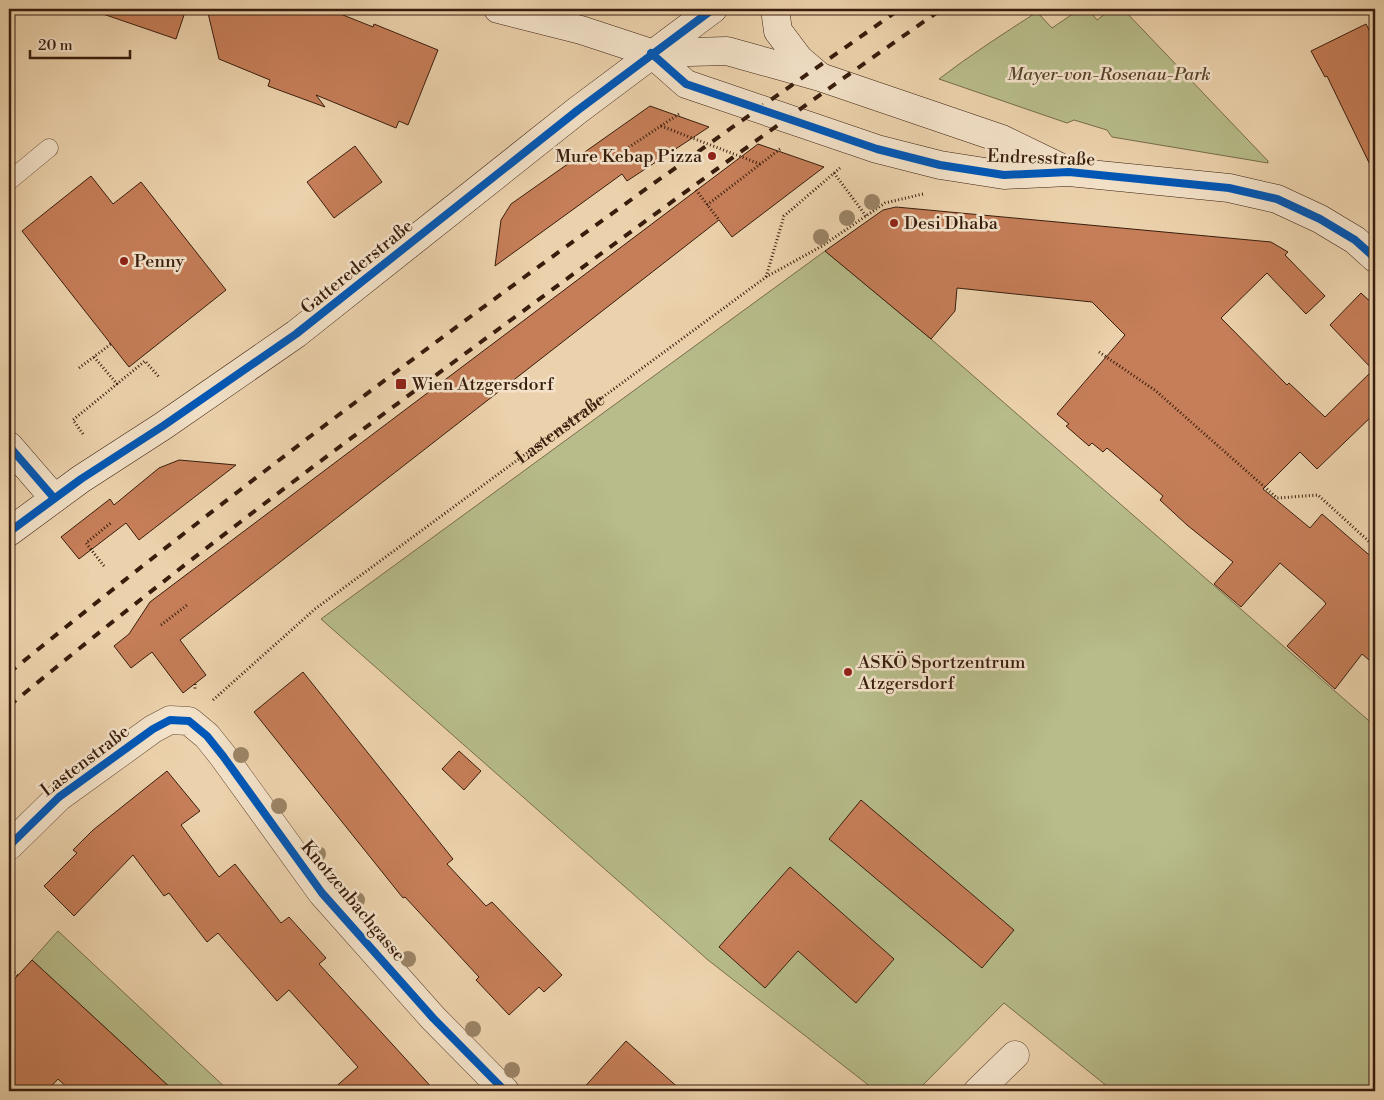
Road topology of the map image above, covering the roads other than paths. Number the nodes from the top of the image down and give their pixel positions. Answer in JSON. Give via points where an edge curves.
{"nodes":[{"id":1,"x":498,"y":9,"type":"edge"},
{"id":2,"x":713,"y":9,"type":"edge"},
{"id":3,"x":775,"y":9,"type":"edge"},
{"id":4,"x":651,"y":53,"type":"junction"},
{"id":5,"x":820,"y":77,"type":"junction"},
{"id":6,"x":49,"y":148,"type":"dead end"},
{"id":7,"x":1068,"y":172,"type":"junction"},
{"id":8,"x":9,"y":181,"type":"edge"},
{"id":9,"x":1375,"y":258,"type":"edge"},
{"id":10,"x":9,"y":446,"type":"edge"},
{"id":11,"x":54,"y":498,"type":"junction"},
{"id":12,"x":9,"y":532,"type":"edge"},
{"id":13,"x":189,"y":721,"type":"joint"},
{"id":14,"x":9,"y":846,"type":"edge"},
{"id":15,"x":1015,"y":1055,"type":"dead end"},
{"id":16,"x":505,"y":1091,"type":"edge"},
{"id":17,"x":978,"y":1091,"type":"edge"}],
"edges":[{"from":1,"to":4,"type":"street","name":"Endresstraße"},
{"from":2,"to":4,"type":"street","name":"Gatterederstraße"},
{"from":3,"to":5,"type":"street","via":[[778,31],[799,59]]},
{"from":4,"to":5,"type":"street","name":"Endresstraße","via":[[727,51]]},
{"from":4,"to":7,"type":"street","name":"Endresstraße","via":[[686,84],[877,149],[1004,175]]},
{"from":4,"to":11,"type":"street","name":"Gatterederstraße","via":[[296,334]]},
{"from":5,"to":7,"type":"street","name":"Endresstraße","via":[[1002,139]]},
{"from":6,"to":8,"type":"lane"},
{"from":7,"to":9,"type":"street","name":"Endresstraße","via":[[1229,188],[1278,199],[1348,236]]},
{"from":10,"to":11,"type":"street"},
{"from":11,"to":12,"type":"street","name":"Gatterederstraße"},
{"from":13,"to":14,"type":"street","name":"Lastenstraße","via":[[170,720],[153,728],[59,797]]},
{"from":13,"to":16,"type":"street","name":"Knotzenbachgasse","via":[[223,756],[322,893],[433,1018]]},
{"from":15,"to":17,"type":"street"}]}
